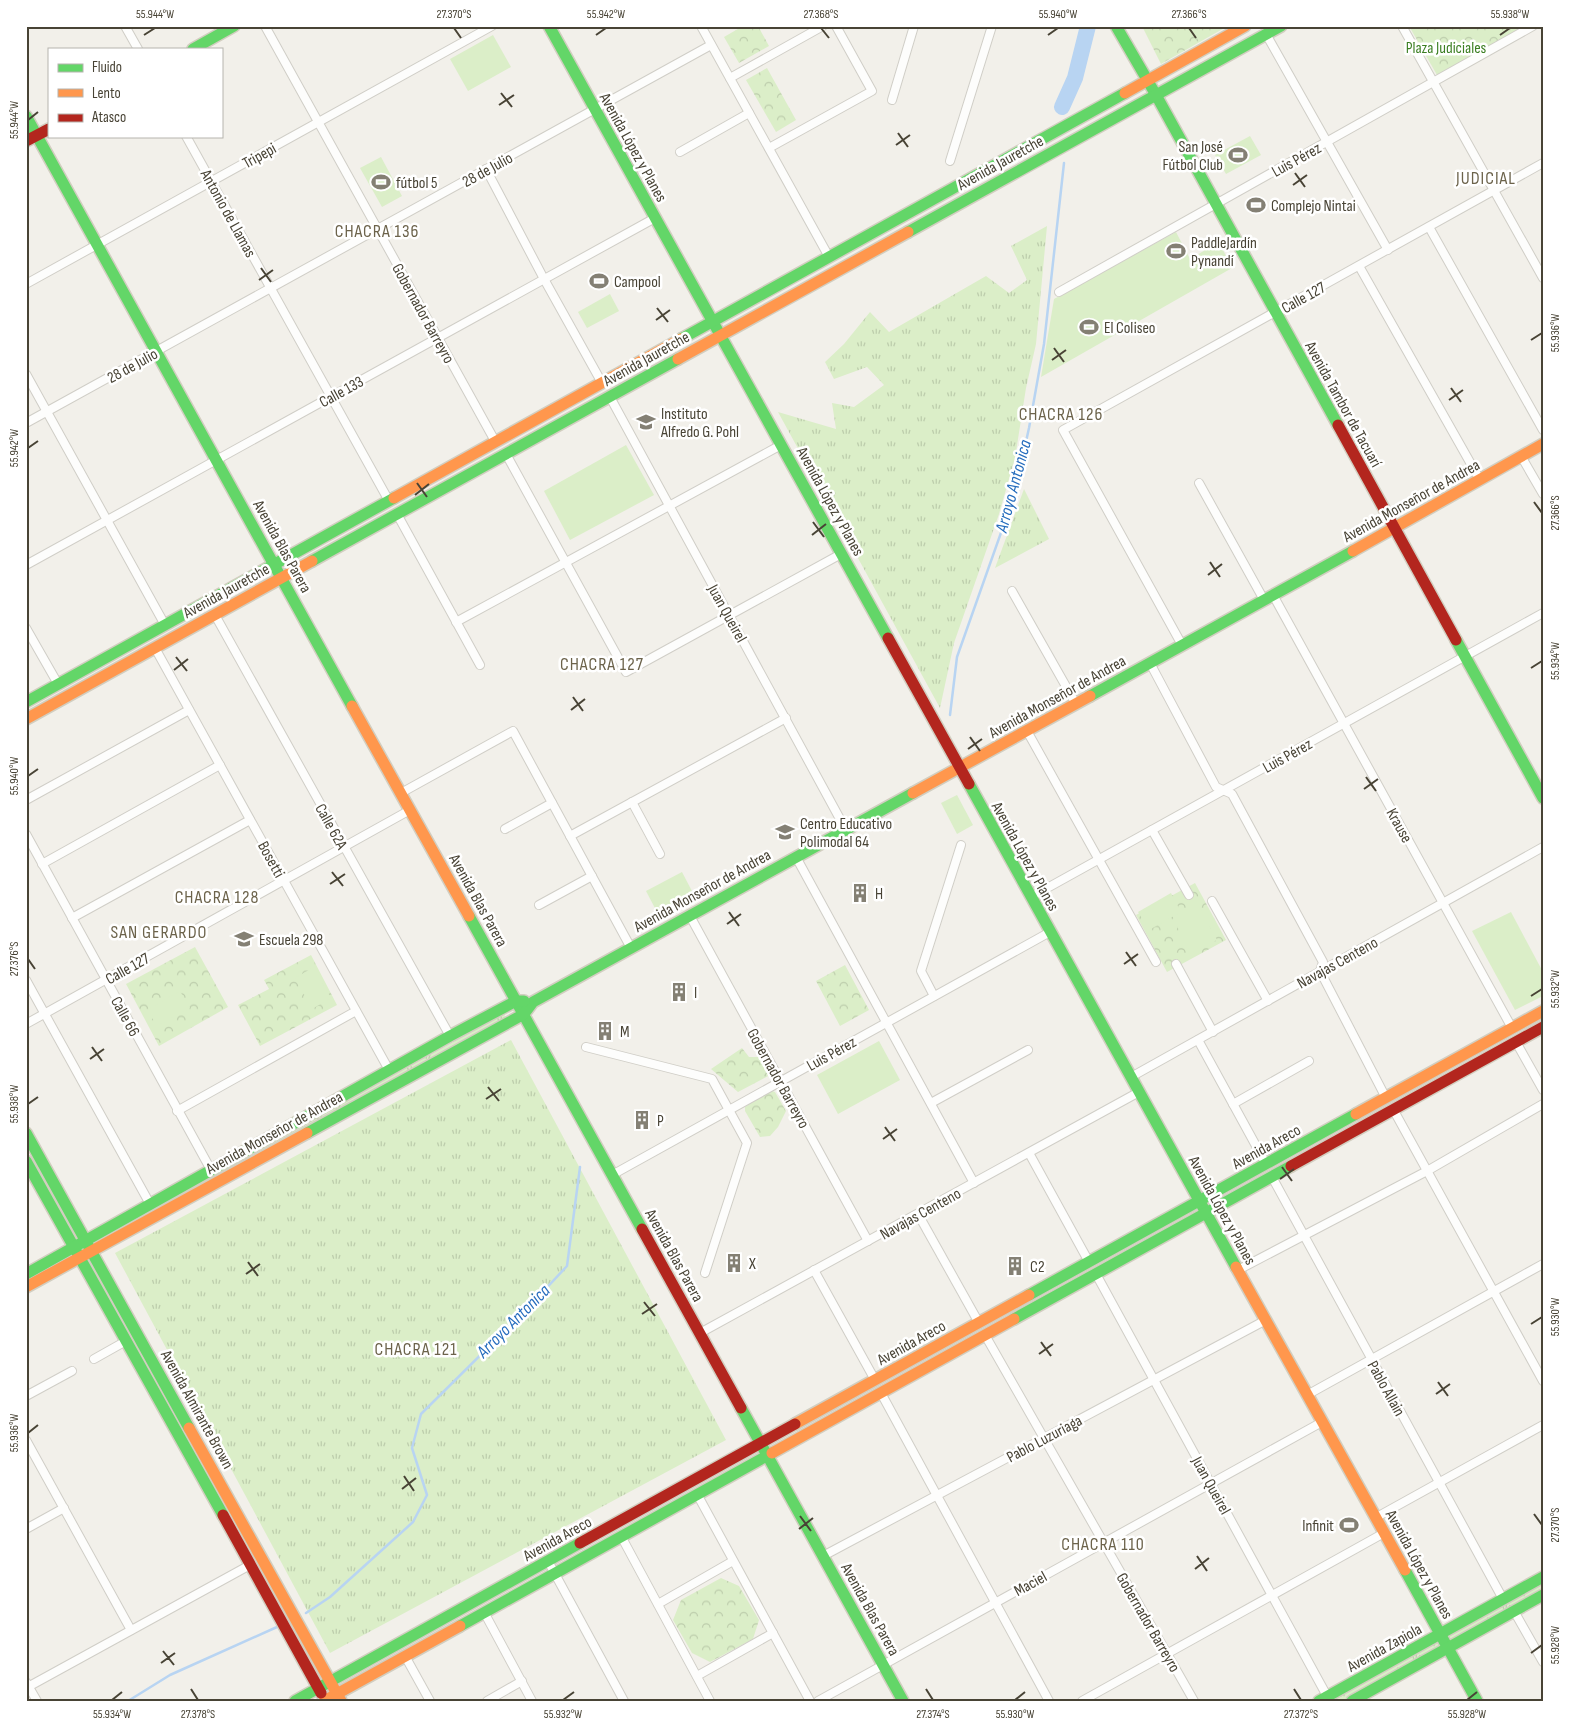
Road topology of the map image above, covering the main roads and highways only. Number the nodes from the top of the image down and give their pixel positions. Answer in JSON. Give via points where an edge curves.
{"nodes":[{"id":1,"x":234,"y":26,"type":"edge"},
{"id":2,"x":549,"y":26,"type":"edge"},
{"id":3,"x":1116,"y":26,"type":"edge"},
{"id":4,"x":1245,"y":26,"type":"edge"},
{"id":5,"x":1281,"y":26,"type":"edge"},
{"id":6,"x":195,"y":48,"type":"edge"},
{"id":7,"x":1148,"y":80,"type":"junction"},
{"id":8,"x":1156,"y":95,"type":"junction"},
{"id":9,"x":26,"y":116,"type":"edge"},
{"id":10,"x":48,"y":130,"type":"edge"},
{"id":11,"x":37,"y":135,"type":"junction"},
{"id":12,"x":26,"y":141,"type":"edge"},
{"id":13,"x":712,"y":321,"type":"junction"},
{"id":14,"x":720,"y":336,"type":"junction"},
{"id":15,"x":1543,"y":444,"type":"edge"},
{"id":16,"x":1394,"y":528,"type":"junction"},
{"id":17,"x":275,"y":563,"type":"junction"},
{"id":18,"x":282,"y":578,"type":"junction"},
{"id":19,"x":26,"y":702,"type":"edge"},
{"id":20,"x":26,"y":719,"type":"edge"},
{"id":21,"x":959,"y":768,"type":"junction"},
{"id":22,"x":1543,"y":798,"type":"edge"},
{"id":23,"x":516,"y":1001,"type":"junction"},
{"id":24,"x":533,"y":1002,"type":"junction"},
{"id":25,"x":1543,"y":1011,"type":"edge"},
{"id":26,"x":524,"y":1014,"type":"junction"},
{"id":27,"x":1543,"y":1027,"type":"edge"},
{"id":28,"x":26,"y":1133,"type":"edge"},
{"id":29,"x":26,"y":1161,"type":"edge"},
{"id":30,"x":1200,"y":1201,"type":"junction"},
{"id":31,"x":1206,"y":1213,"type":"junction"},
{"id":32,"x":89,"y":1245,"type":"junction"},
{"id":33,"x":77,"y":1252,"type":"junction"},
{"id":34,"x":26,"y":1274,"type":"edge"},
{"id":35,"x":26,"y":1286,"type":"edge"},
{"id":36,"x":761,"y":1443,"type":"junction"},
{"id":37,"x":768,"y":1455,"type":"junction"},
{"id":38,"x":1543,"y":1577,"type":"edge"},
{"id":39,"x":1543,"y":1595,"type":"edge"},
{"id":40,"x":1440,"y":1634,"type":"junction"},
{"id":41,"x":1448,"y":1648,"type":"junction"},
{"id":42,"x":330,"y":1681,"type":"junction"},
{"id":43,"x":318,"y":1688,"type":"junction"},
{"id":44,"x":339,"y":1697,"type":"edge"},
{"id":45,"x":1323,"y":1699,"type":"edge"},
{"id":46,"x":325,"y":1700,"type":"edge"},
{"id":47,"x":295,"y":1701,"type":"edge"},
{"id":48,"x":903,"y":1701,"type":"edge"},
{"id":49,"x":1352,"y":1701,"type":"edge"},
{"id":50,"x":1477,"y":1701,"type":"edge"}],
"edges":[{"from":1,"to":6,"type":"main road"},
{"from":2,"to":13,"type":"main road","name":"Avenida López y Planes"},
{"from":3,"to":7,"type":"main road","name":"Avenida Tambor de Tacuarí"},
{"from":4,"to":7,"type":"main road","name":"Avenida Jauretche"},
{"from":5,"to":8,"type":"main road","name":"Avenida Jauretche"},
{"from":7,"to":8,"type":"main road","name":"Avenida Tambor de Tacuarí"},
{"from":7,"to":13,"type":"main road","name":"Avenida Jauretche"},
{"from":8,"to":14,"type":"main road","name":"Avenida Jauretche"},
{"from":8,"to":16,"type":"main road","name":"Avenida Tambor de Tacuarí"},
{"from":9,"to":11,"type":"main road","name":"Avenida Blas Parera"},
{"from":10,"to":11,"type":"main road"},
{"from":11,"to":12,"type":"main road"},
{"from":11,"to":17,"type":"main road","name":"Avenida Blas Parera"},
{"from":13,"to":14,"type":"main road","name":"Avenida López y Planes"},
{"from":13,"to":17,"type":"main road","name":"Avenida Jauretche"},
{"from":14,"to":18,"type":"main road","name":"Avenida Jauretche"},
{"from":14,"to":21,"type":"main road","name":"Avenida López y Planes"},
{"from":15,"to":16,"type":"main road","name":"Avenida Monseñor de Andrea"},
{"from":16,"to":21,"type":"main road","name":"Avenida Monseñor de Andrea"},
{"from":16,"to":22,"type":"main road","name":"Avenida Tambor de Tacuarí"},
{"from":17,"to":18,"type":"main road","name":"Avenida Blas Parera"},
{"from":17,"to":19,"type":"main road","name":"Avenida Jauretche"},
{"from":18,"to":20,"type":"main road","name":"Avenida Jauretche"},
{"from":18,"to":23,"type":"main road","name":"Avenida Blas Parera"},
{"from":21,"to":24,"type":"main road","name":"Avenida Monseñor de Andrea"},
{"from":21,"to":30,"type":"main road","name":"Avenida López y Planes"},
{"from":23,"to":24,"type":"main road"},
{"from":23,"to":26,"type":"main road","name":"Avenida Blas Parera"},
{"from":23,"to":32,"type":"main road","name":"Avenida Monseñor de Andrea","via":[[150,1204]]},
{"from":24,"to":26,"type":"main road","name":"Avenida Monseñor de Andrea"},
{"from":25,"to":30,"type":"main road","name":"Avenida Areco"},
{"from":26,"to":32,"type":"main road","name":"Avenida Monseñor de Andrea"},
{"from":26,"to":36,"type":"main road","name":"Avenida Blas Parera"},
{"from":27,"to":31,"type":"main road","name":"Avenida Areco"},
{"from":28,"to":32,"type":"main road","name":"Avenida Almirante Brown"},
{"from":29,"to":33,"type":"main road","name":"Avenida Almirante Brown"},
{"from":30,"to":31,"type":"main road","name":"Avenida López y Planes"},
{"from":30,"to":36,"type":"main road","name":"Avenida Areco"},
{"from":31,"to":37,"type":"main road","name":"Avenida Areco"},
{"from":31,"to":40,"type":"main road","name":"Avenida López y Planes"},
{"from":32,"to":33,"type":"main road","name":"Avenida Monseñor de Andrea"},
{"from":32,"to":42,"type":"main road","name":"Avenida Almirante Brown"},
{"from":33,"to":34,"type":"main road","name":"Avenida Monseñor de Andrea"},
{"from":33,"to":35,"type":"main road","name":"Avenida Monseñor de Andrea"},
{"from":33,"to":43,"type":"main road","name":"Avenida Almirante Brown"},
{"from":36,"to":37,"type":"main road","name":"Avenida Blas Parera"},
{"from":36,"to":42,"type":"main road","name":"Avenida Areco"},
{"from":37,"to":44,"type":"main road","name":"Avenida Areco","via":[[405,1656]]},
{"from":37,"to":48,"type":"main road","name":"Avenida Blas Parera"},
{"from":38,"to":40,"type":"main road","name":"Avenida Zapiola"},
{"from":39,"to":41,"type":"main road","name":"Avenida Zapiola"},
{"from":40,"to":41,"type":"main road","name":"Avenida López y Planes"},
{"from":40,"to":45,"type":"main road","name":"Avenida Zapiola"},
{"from":41,"to":49,"type":"main road","name":"Avenida Zapiola"},
{"from":41,"to":50,"type":"main road","name":"Avenida López y Planes"},
{"from":42,"to":43,"type":"main road","name":"Avenida Areco"},
{"from":42,"to":44,"type":"main road","name":"Avenida Almirante Brown"},
{"from":43,"to":46,"type":"main road","name":"Avenida Almirante Brown"},
{"from":43,"to":47,"type":"main road","name":"Avenida Areco"},
{"from":44,"to":46,"type":"main road","name":"Avenida Areco"}]}
